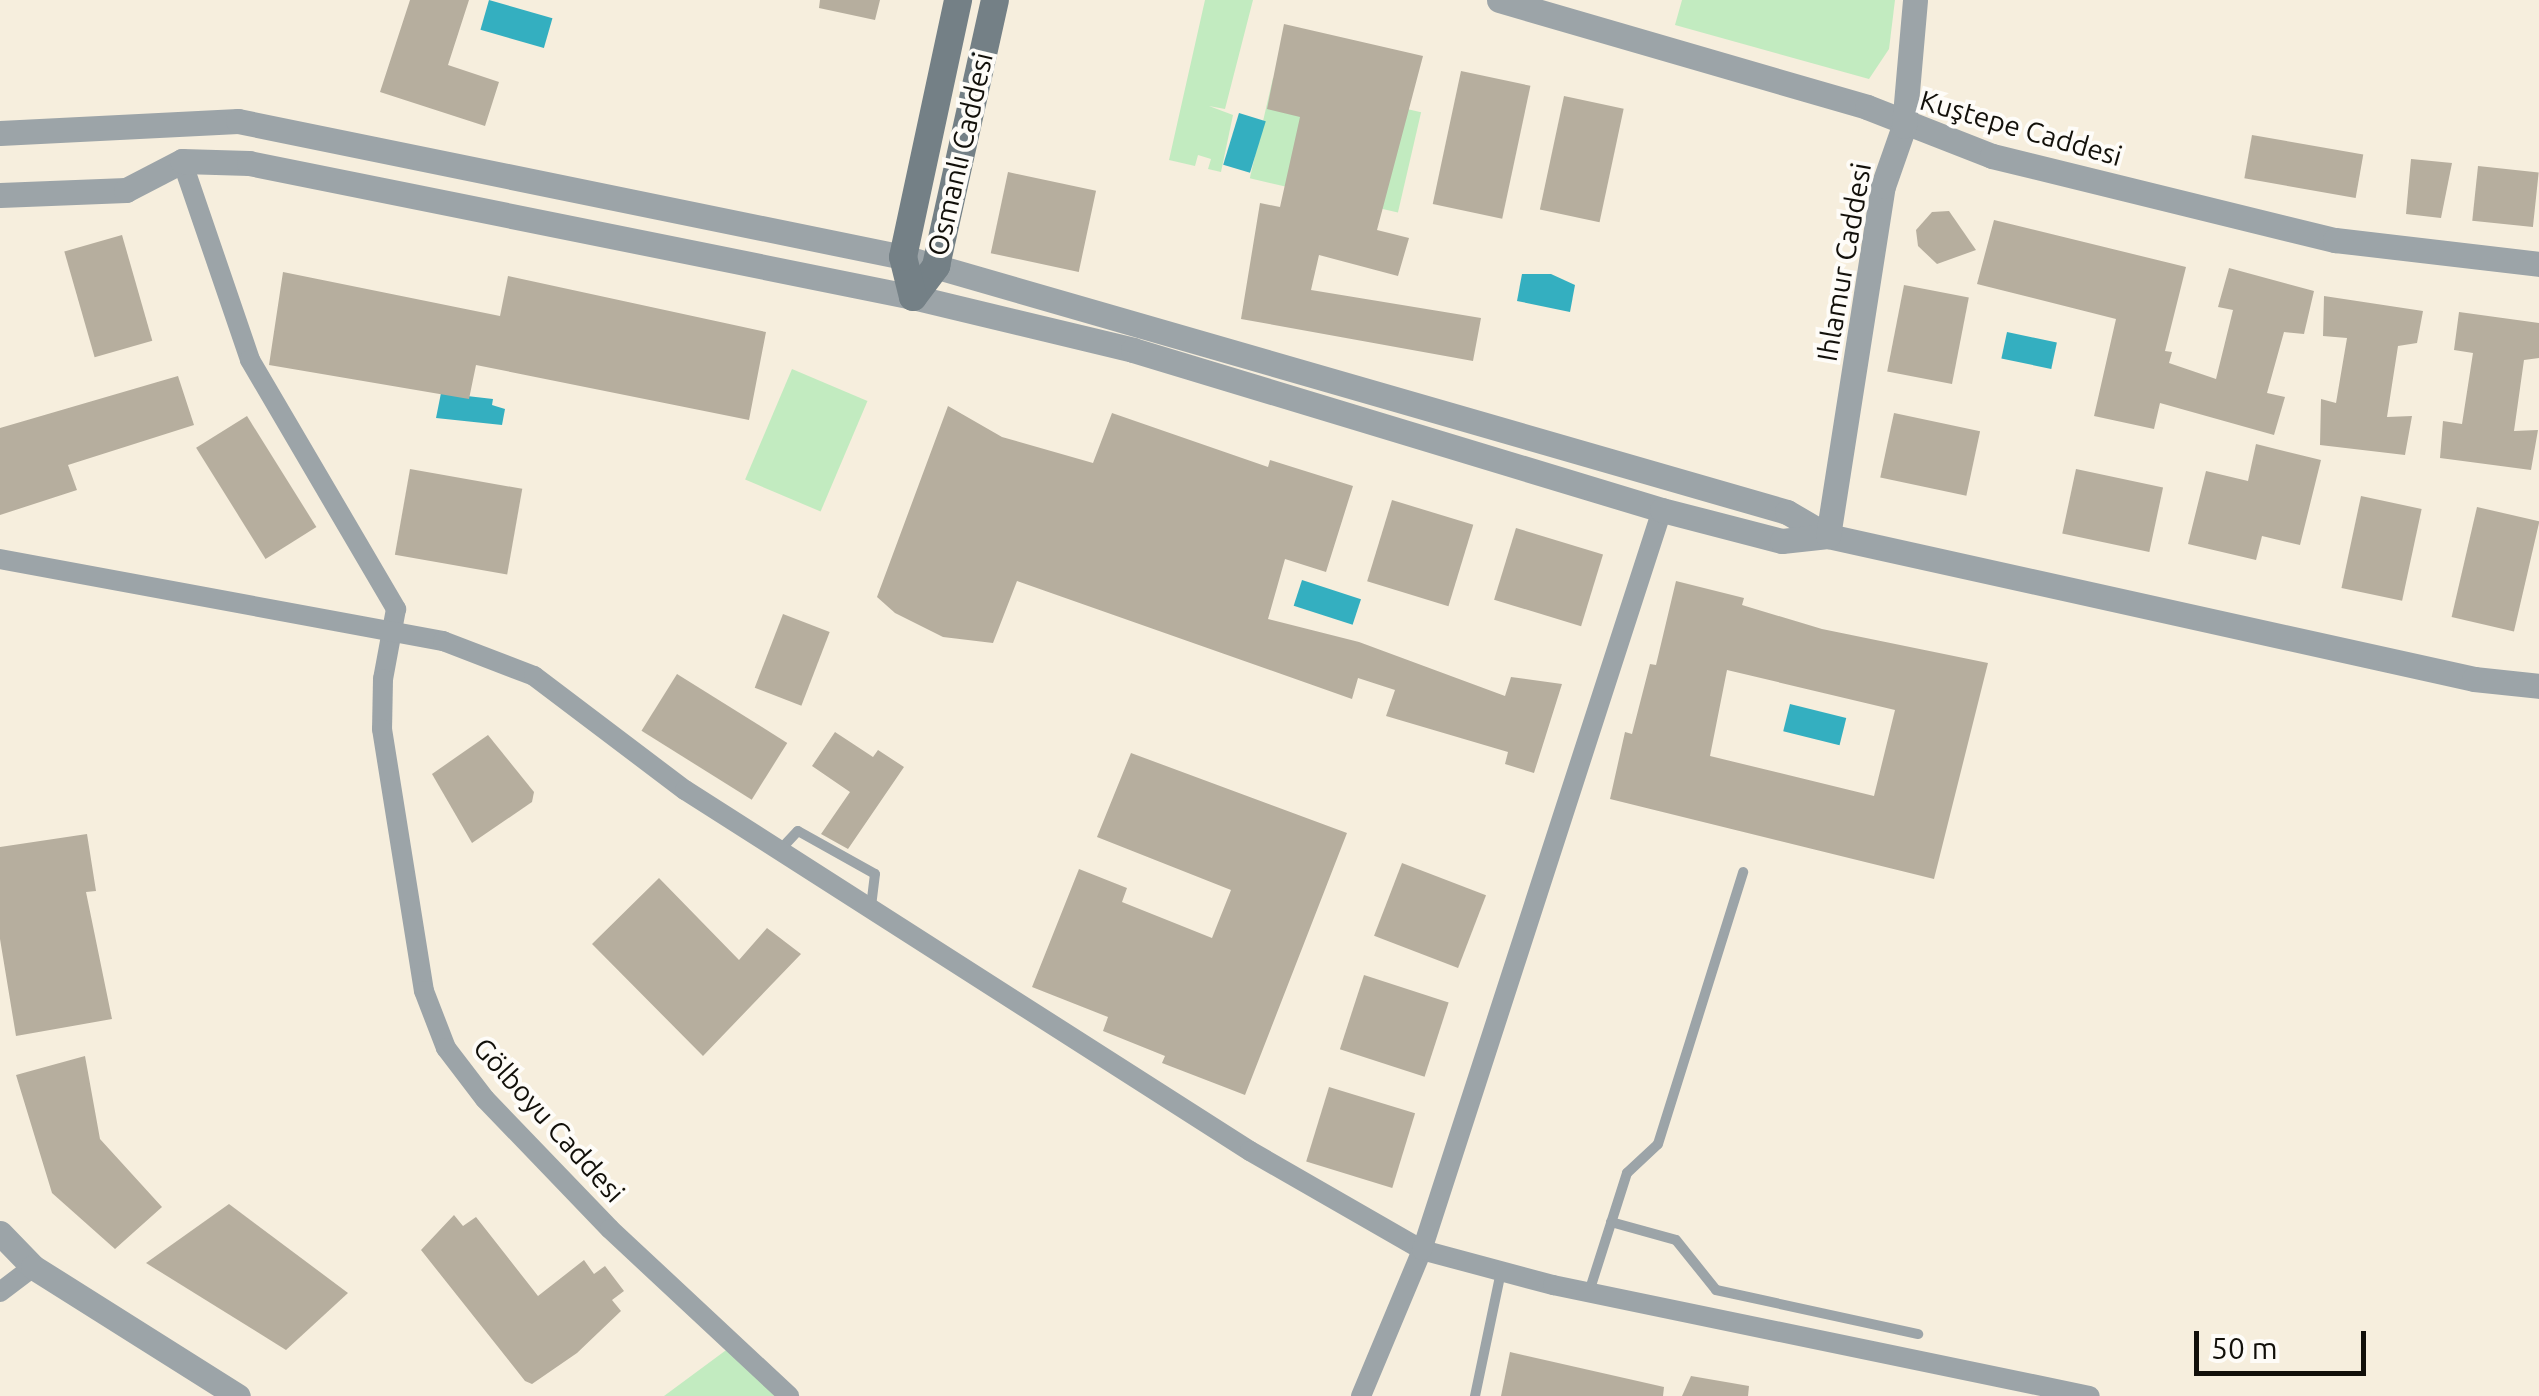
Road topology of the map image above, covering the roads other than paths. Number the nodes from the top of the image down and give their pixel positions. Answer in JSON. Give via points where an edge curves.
{"nodes":[{"id":1,"x":958,"y":0,"type":"edge"},
{"id":2,"x":995,"y":0,"type":"edge"},
{"id":3,"x":1499,"y":0,"type":"edge"},
{"id":4,"x":1915,"y":0,"type":"edge"},
{"id":5,"x":174,"y":124,"type":"junction"},
{"id":6,"x":1904,"y":126,"type":"junction"},
{"id":7,"x":0,"y":133,"type":"edge"},
{"id":8,"x":182,"y":161,"type":"junction"},
{"id":9,"x":0,"y":195,"type":"edge"},
{"id":10,"x":902,"y":257,"type":"junction"},
{"id":11,"x":2539,"y":264,"type":"edge"},
{"id":12,"x":936,"y":266,"type":"junction"},
{"id":13,"x":912,"y":297,"type":"junction"},
{"id":14,"x":1670,"y":478,"type":"junction"},
{"id":15,"x":1662,"y":510,"type":"junction"},
{"id":16,"x":1828,"y":536,"type":"junction"},
{"id":17,"x":0,"y":559,"type":"edge"},
{"id":18,"x":393,"y":632,"type":"junction"},
{"id":19,"x":2539,"y":686,"type":"edge"},
{"id":20,"x":780,"y":850,"type":"junction"},
{"id":21,"x":1743,"y":872,"type":"dead end"},
{"id":22,"x":871,"y":907,"type":"junction"},
{"id":23,"x":1611,"y":1222,"type":"junction"},
{"id":24,"x":0,"y":1234,"type":"edge"},
{"id":25,"x":1422,"y":1250,"type":"junction"},
{"id":26,"x":33,"y":1266,"type":"junction"},
{"id":27,"x":1501,"y":1272,"type":"junction"},
{"id":28,"x":0,"y":1292,"type":"edge"},
{"id":29,"x":1589,"y":1292,"type":"junction"},
{"id":30,"x":1918,"y":1334,"type":"dead end"},
{"id":31,"x":238,"y":1396,"type":"edge"},
{"id":32,"x":789,"y":1396,"type":"edge"},
{"id":33,"x":1362,"y":1396,"type":"edge"},
{"id":34,"x":1475,"y":1396,"type":"edge"},
{"id":35,"x":2090,"y":1396,"type":"edge"}],
"edges":[{"from":1,"to":10,"type":"main road","name":"Osmanlı Caddesi"},
{"from":2,"to":12,"type":"main road","name":"Osmanlı Caddesi"},
{"from":3,"to":6,"type":"street","name":"Kuştepe Caddesi","via":[[1867,108]]},
{"from":4,"to":6,"type":"street","name":"Ihlamur Caddesi"},
{"from":5,"to":7,"type":"street"},
{"from":5,"to":8,"type":"street"},
{"from":5,"to":10,"type":"street","via":[[238,121]]},
{"from":6,"to":11,"type":"street","name":"Kuştepe Caddesi","via":[[1992,156],[2335,240]]},
{"from":6,"to":16,"type":"street","name":"Ihlamur Caddesi","via":[[1884,186]]},
{"from":8,"to":9,"type":"street","via":[[126,190]]},
{"from":8,"to":13,"type":"street","via":[[249,164]]},
{"from":8,"to":18,"type":"street","name":"Gölboyu Caddesi","via":[[250,360],[386,588],[396,609]]},
{"from":10,"to":12,"type":"street"},
{"from":10,"to":13,"type":"main road","name":"Osmanlı Caddesi"},
{"from":12,"to":13,"type":"main road","name":"Osmanlı Caddesi"},
{"from":12,"to":14,"type":"street"},
{"from":13,"to":15,"type":"street","via":[[1133,350]]},
{"from":14,"to":15,"type":"street"},
{"from":14,"to":16,"type":"street","via":[[1787,512]]},
{"from":15,"to":16,"type":"street","via":[[1782,541]]},
{"from":15,"to":25,"type":"street"},
{"from":16,"to":19,"type":"street","via":[[2437,671]]},
{"from":17,"to":18,"type":"street"},
{"from":18,"to":20,"type":"street","via":[[443,640],[534,676],[686,790]]},
{"from":18,"to":32,"type":"street","name":"Gölboyu Caddesi","via":[[382,729],[424,991],[446,1048],[485,1099],[610,1229]]},
{"from":20,"to":22,"type":"street"},
{"from":20,"to":22,"type":"lane","via":[[798,830],[875,874]]},
{"from":21,"to":23,"type":"lane","via":[[1658,1144],[1627,1173]]},
{"from":22,"to":25,"type":"street","via":[[1250,1151]]},
{"from":23,"to":29,"type":"lane"},
{"from":23,"to":30,"type":"lane","via":[[1676,1240],[1716,1290]]},
{"from":24,"to":26,"type":"street"},
{"from":25,"to":27,"type":"street"},
{"from":25,"to":33,"type":"street"},
{"from":26,"to":28,"type":"street"},
{"from":26,"to":31,"type":"street"},
{"from":27,"to":29,"type":"street"},
{"from":27,"to":34,"type":"lane"},
{"from":29,"to":35,"type":"street"}]}
